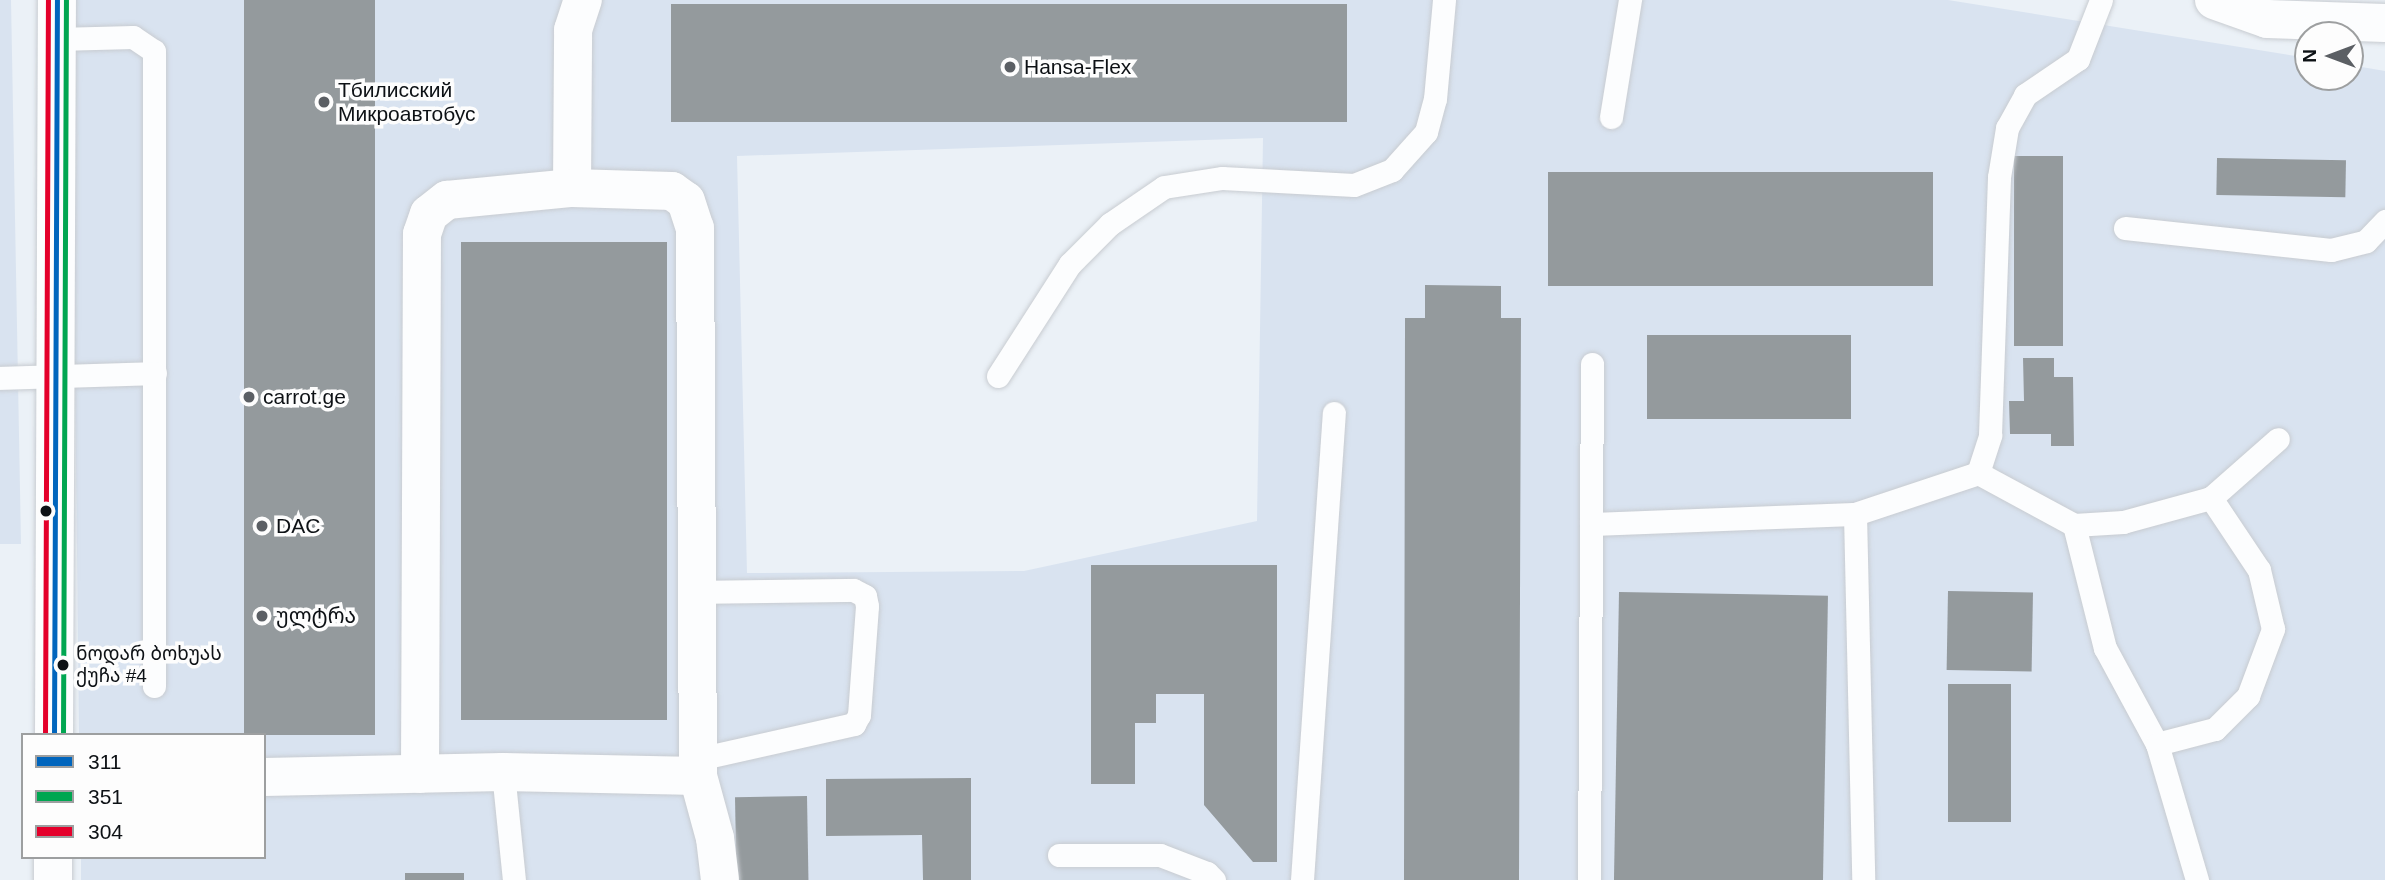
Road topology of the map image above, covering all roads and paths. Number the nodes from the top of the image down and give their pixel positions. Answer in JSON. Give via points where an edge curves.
{"nodes":[{"id":1,"x":57,"y":0,"type":"edge"},
{"id":2,"x":583,"y":0,"type":"edge"},
{"id":3,"x":1444,"y":0,"type":"edge"},
{"id":4,"x":1630,"y":0,"type":"edge"},
{"id":5,"x":2101,"y":0,"type":"edge"},
{"id":6,"x":2214,"y":0,"type":"edge"},
{"id":7,"x":2268,"y":10,"type":"edge"},
{"id":8,"x":2385,"y":23,"type":"edge"},
{"id":9,"x":57,"y":38,"type":"junction"},
{"id":10,"x":1611,"y":117,"type":"dead end"},
{"id":11,"x":572,"y":188,"type":"junction"},
{"id":12,"x":2385,"y":222,"type":"edge"},
{"id":13,"x":2125,"y":228,"type":"dead end"},
{"id":14,"x":1592,"y":364,"type":"dead end"},
{"id":15,"x":155,"y":373,"type":"junction"},
{"id":16,"x":998,"y":376,"type":"dead end"},
{"id":17,"x":55,"y":377,"type":"junction"},
{"id":18,"x":0,"y":378,"type":"edge"},
{"id":19,"x":1334,"y":413,"type":"dead end"},
{"id":20,"x":2278,"y":439,"type":"dead end"},
{"id":21,"x":1978,"y":473,"type":"junction"},
{"id":22,"x":2211,"y":498,"type":"junction"},
{"id":23,"x":1855,"y":514,"type":"junction"},
{"id":24,"x":1591,"y":524,"type":"junction"},
{"id":25,"x":2074,"y":525,"type":"junction"},
{"id":26,"x":699,"y":592,"type":"junction"},
{"id":27,"x":154,"y":685,"type":"dead end"},
{"id":28,"x":54,"y":733,"type":"edge"},
{"id":29,"x":2157,"y":744,"type":"junction"},
{"id":30,"x":698,"y":768,"type":"junction"},
{"id":31,"x":503,"y":772,"type":"junction"},
{"id":32,"x":420,"y":774,"type":"junction"},
{"id":33,"x":266,"y":777,"type":"edge"},
{"id":34,"x":1059,"y":855,"type":"dead end"},
{"id":35,"x":53,"y":859,"type":"edge"},
{"id":36,"x":53,"y":880,"type":"edge"},
{"id":37,"x":514,"y":880,"type":"edge"},
{"id":38,"x":720,"y":880,"type":"edge"},
{"id":39,"x":1214,"y":880,"type":"edge"},
{"id":40,"x":1302,"y":880,"type":"edge"},
{"id":41,"x":1589,"y":880,"type":"edge"},
{"id":42,"x":1863,"y":880,"type":"edge"},
{"id":43,"x":2197,"y":880,"type":"edge"}],
"edges":[{"from":1,"to":9,"type":"street"},
{"from":2,"to":11,"type":"street","via":[[573,30]]},
{"from":3,"to":16,"type":"lane","via":[[1435,99],[1426,132],[1392,170],[1354,185],[1222,177],[1164,187],[1110,223],[1070,264]]},
{"from":4,"to":10,"type":"lane"},
{"from":5,"to":21,"type":"lane","via":[[2078,59],[2025,95],[2007,128],[1999,177],[1990,435]]},
{"from":6,"to":7,"type":"street"},
{"from":7,"to":8,"type":"street"},
{"from":9,"to":15,"type":"lane","via":[[132,37],[154,51]]},
{"from":9,"to":17,"type":"street"},
{"from":11,"to":26,"type":"street","via":[[672,191],[686,201],[692,213]]},
{"from":11,"to":32,"type":"street","via":[[447,200],[429,214],[422,234]]},
{"from":12,"to":13,"type":"lane","via":[[2366,241],[2331,250]]},
{"from":14,"to":24,"type":"lane"},
{"from":15,"to":17,"type":"lane"},
{"from":15,"to":27,"type":"lane"},
{"from":17,"to":18,"type":"lane"},
{"from":17,"to":28,"type":"street"},
{"from":19,"to":40,"type":"lane"},
{"from":20,"to":22,"type":"lane"},
{"from":21,"to":23,"type":"lane"},
{"from":21,"to":25,"type":"lane"},
{"from":22,"to":25,"type":"lane","via":[[2158,516]]},
{"from":22,"to":29,"type":"lane","via":[[2259,570],[2273,629],[2248,696],[2215,729]]},
{"from":23,"to":24,"type":"lane"},
{"from":23,"to":42,"type":"lane"},
{"from":24,"to":41,"type":"lane"},
{"from":25,"to":29,"type":"lane","via":[[2105,648]]},
{"from":26,"to":30,"type":"street"},
{"from":26,"to":30,"type":"lane","via":[[853,590],[865,596],[867,606],[859,715],[854,724]]},
{"from":29,"to":43,"type":"lane"},
{"from":30,"to":31,"type":"street"},
{"from":30,"to":38,"type":"street"},
{"from":31,"to":32,"type":"street"},
{"from":31,"to":37,"type":"lane"},
{"from":32,"to":33,"type":"street"},
{"from":34,"to":39,"type":"lane","via":[[1160,855]]},
{"from":35,"to":36,"type":"street"}]}
